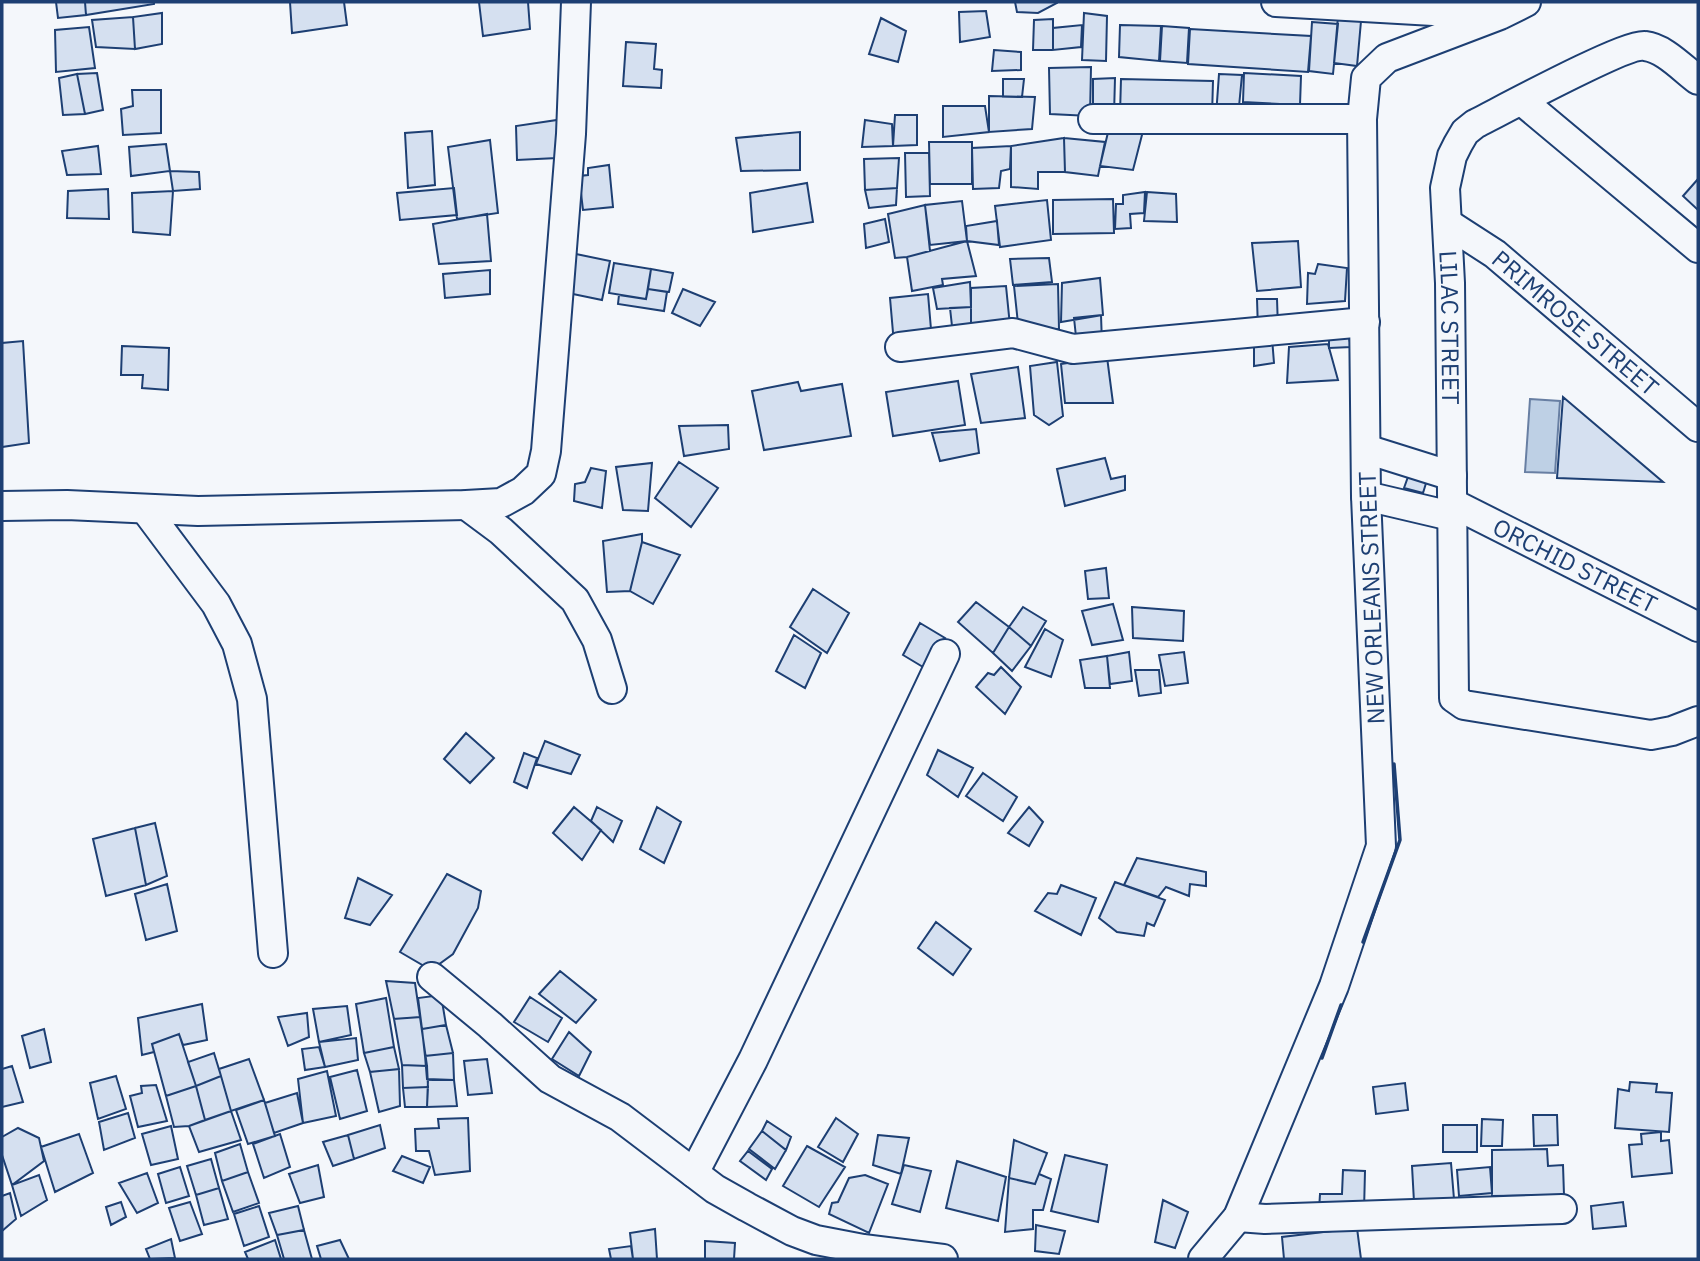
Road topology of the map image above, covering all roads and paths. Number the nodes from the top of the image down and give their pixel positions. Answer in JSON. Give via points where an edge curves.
{"nodes":[{"id":1,"x":576,"y":2,"type":"edge"},
{"id":2,"x":1276,"y":2,"type":"edge"},
{"id":3,"x":1526,"y":2,"type":"edge"},
{"id":4,"x":1404,"y":6,"type":"edge"},
{"id":5,"x":1500,"y":15,"type":"junction"},
{"id":6,"x":1698,"y":80,"type":"edge"},
{"id":7,"x":1522,"y":101,"type":"junction"},
{"id":8,"x":1093,"y":118,"type":"dead end"},
{"id":9,"x":1362,"y":119,"type":"junction"},
{"id":10,"x":1447,"y":223,"type":"junction"},
{"id":11,"x":1698,"y":248,"type":"edge"},
{"id":12,"x":1365,"y":321,"type":"junction"},
{"id":13,"x":900,"y":347,"type":"dead end"},
{"id":14,"x":1698,"y":427,"type":"edge"},
{"id":15,"x":1366,"y":449,"type":"junction"},
{"id":16,"x":1366,"y":496,"type":"junction"},
{"id":17,"x":1452,"y":498,"type":"junction"},
{"id":18,"x":466,"y":505,"type":"junction"},
{"id":19,"x":2,"y":506,"type":"edge"},
{"id":20,"x":145,"y":509,"type":"junction"},
{"id":21,"x":1698,"y":627,"type":"edge"},
{"id":22,"x":945,"y":654,"type":"dead end"},
{"id":23,"x":612,"y":689,"type":"dead end"},
{"id":24,"x":1698,"y":720,"type":"edge"},
{"id":25,"x":273,"y":953,"type":"dead end"},
{"id":26,"x":432,"y":978,"type":"dead end"},
{"id":27,"x":694,"y":1173,"type":"junction"},
{"id":28,"x":1562,"y":1209,"type":"dead end"},
{"id":29,"x":1238,"y":1217,"type":"junction"},
{"id":30,"x":815,"y":1250,"type":"edge"},
{"id":31,"x":943,"y":1259,"type":"edge"},
{"id":32,"x":1203,"y":1259,"type":"edge"}],
"edges":[{"from":1,"to":18,"type":"street","via":[[571,134],[541,474],[501,503]]},
{"from":2,"to":4,"type":"street"},
{"from":3,"to":5,"type":"street","name":"NEW ORLEANS STREET"},
{"from":4,"to":5,"type":"street"},
{"from":5,"to":9,"type":"street","name":"NEW ORLEANS STREET","via":[[1387,58],[1366,78]]},
{"from":6,"to":7,"type":"street","name":"LILAC STREET","via":[[1656,49],[1639,45]]},
{"from":7,"to":10,"type":"street","name":"LILAC STREET","via":[[1465,132],[1452,156],[1445,188]]},
{"from":7,"to":11,"type":"street"},
{"from":8,"to":9,"type":"street"},
{"from":9,"to":12,"type":"street","name":"NEW ORLEANS STREET"},
{"from":10,"to":14,"type":"street","name":"PRIMROSE STREET","via":[[1495,254]]},
{"from":10,"to":17,"type":"street","name":"LILAC STREET"},
{"from":12,"to":13,"type":"street","via":[[1073,349],[1013,333]]},
{"from":12,"to":15,"type":"street","name":"NEW ORLEANS STREET"},
{"from":15,"to":16,"type":"street","name":"NEW ORLEANS STREET"},
{"from":15,"to":17,"type":"street"},
{"from":16,"to":17,"type":"street"},
{"from":16,"to":29,"type":"street","name":"NEW ORLEANS STREET","via":[[1381,845],[1334,986]]},
{"from":17,"to":21,"type":"street","name":"ORCHID STREET"},
{"from":17,"to":24,"type":"street","name":"LILAC STREET","via":[[1456,701],[1651,735]]},
{"from":18,"to":20,"type":"street","via":[[198,512]]},
{"from":18,"to":23,"type":"street","via":[[575,600],[597,640]]},
{"from":19,"to":20,"type":"street"},
{"from":20,"to":25,"type":"street","via":[[216,604],[237,644],[252,699]]},
{"from":22,"to":27,"type":"street"},
{"from":26,"to":27,"type":"street","via":[[551,1079],[620,1117]]},
{"from":27,"to":30,"type":"street","via":[[792,1231]]},
{"from":28,"to":29,"type":"street"},
{"from":29,"to":32,"type":"street","name":"NEW ORLEANS STREET"},
{"from":30,"to":31,"type":"street"}]}
